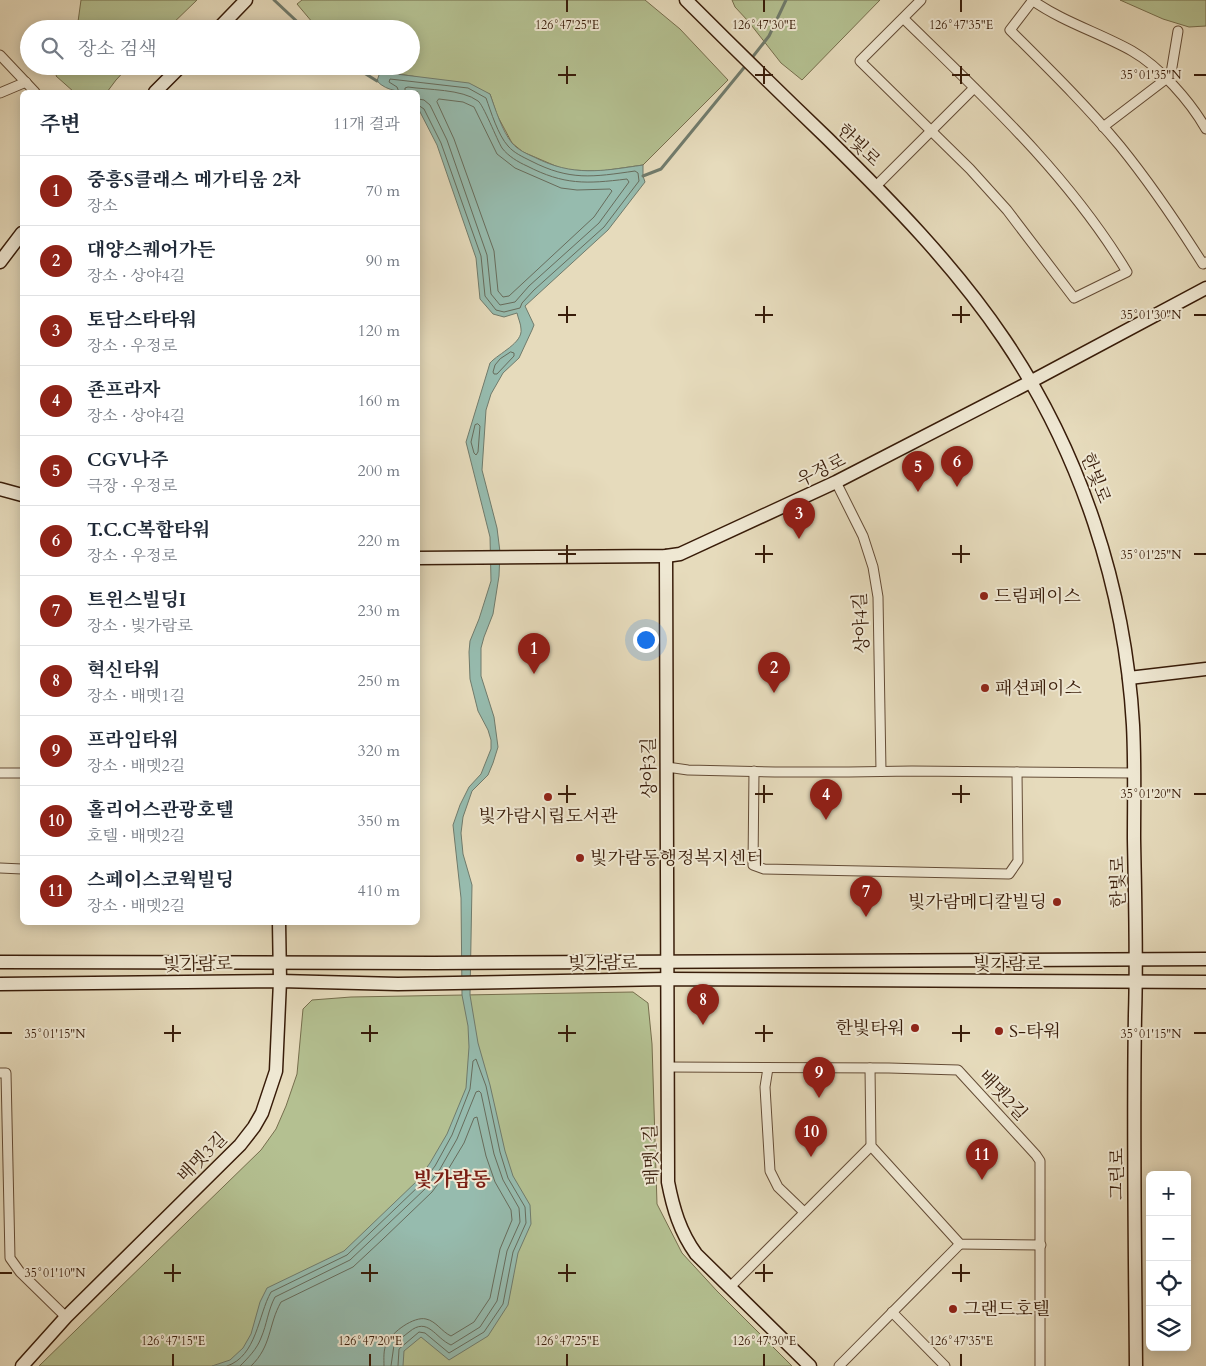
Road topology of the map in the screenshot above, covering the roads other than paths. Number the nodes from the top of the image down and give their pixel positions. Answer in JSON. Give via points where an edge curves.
{"nodes":[{"id":1,"x":922,"y":0,"type":"edge"},
{"id":2,"x":1032,"y":0,"type":"edge"},
{"id":3,"x":689,"y":1,"type":"edge"},
{"id":4,"x":241,"y":5,"type":"edge"},
{"id":5,"x":903,"y":18,"type":"junction"},
{"id":6,"x":227,"y":20,"type":"edge"},
{"id":7,"x":1178,"y":31,"type":"dead end"},
{"id":8,"x":0,"y":55,"type":"edge"},
{"id":9,"x":172,"y":75,"type":"edge"},
{"id":10,"x":1166,"y":79,"type":"junction"},
{"id":11,"x":26,"y":82,"type":"junction"},
{"id":12,"x":974,"y":88,"type":"junction"},
{"id":13,"x":33,"y":90,"type":"edge"},
{"id":14,"x":157,"y":90,"type":"edge"},
{"id":15,"x":0,"y":93,"type":"edge"},
{"id":16,"x":1102,"y":127,"type":"junction"},
{"id":17,"x":1206,"y":129,"type":"edge"},
{"id":18,"x":932,"y":131,"type":"junction"},
{"id":19,"x":876,"y":186,"type":"junction"},
{"id":20,"x":20,"y":236,"type":"edge"},
{"id":21,"x":0,"y":262,"type":"edge"},
{"id":22,"x":1206,"y":262,"type":"edge"},
{"id":23,"x":1206,"y":288,"type":"edge"},
{"id":24,"x":1030,"y":382,"type":"junction"},
{"id":25,"x":836,"y":482,"type":"junction"},
{"id":26,"x":0,"y":489,"type":"edge"},
{"id":27,"x":20,"y":494,"type":"edge"},
{"id":28,"x":666,"y":556,"type":"junction"},
{"id":29,"x":420,"y":558,"type":"edge"},
{"id":30,"x":1206,"y":669,"type":"edge"},
{"id":31,"x":1128,"y":678,"type":"junction"},
{"id":32,"x":667,"y":767,"type":"junction"},
{"id":33,"x":754,"y":771,"type":"junction"},
{"id":34,"x":881,"y":771,"type":"junction"},
{"id":35,"x":1017,"y":772,"type":"junction"},
{"id":36,"x":0,"y":773,"type":"edge"},
{"id":37,"x":20,"y":773,"type":"edge"},
{"id":38,"x":1134,"y":773,"type":"junction"},
{"id":39,"x":0,"y":868,"type":"edge"},
{"id":40,"x":20,"y":868,"type":"edge"},
{"id":41,"x":279,"y":925,"type":"edge"},
{"id":42,"x":1136,"y":959,"type":"junction"},
{"id":43,"x":1206,"y":959,"type":"edge"},
{"id":44,"x":667,"y":961,"type":"junction"},
{"id":45,"x":0,"y":962,"type":"edge"},
{"id":46,"x":280,"y":962,"type":"junction"},
{"id":47,"x":280,"y":980,"type":"junction"},
{"id":48,"x":667,"y":980,"type":"junction"},
{"id":49,"x":1137,"y":982,"type":"junction"},
{"id":50,"x":1206,"y":982,"type":"edge"},
{"id":51,"x":0,"y":984,"type":"edge"},
{"id":52,"x":668,"y":1068,"type":"junction"},
{"id":53,"x":768,"y":1068,"type":"junction"},
{"id":54,"x":870,"y":1068,"type":"junction"},
{"id":55,"x":0,"y":1073,"type":"edge"},
{"id":56,"x":871,"y":1146,"type":"junction"},
{"id":57,"x":804,"y":1212,"type":"junction"},
{"id":58,"x":960,"y":1244,"type":"junction"},
{"id":59,"x":1041,"y":1245,"type":"junction"},
{"id":60,"x":0,"y":1258,"type":"edge"},
{"id":61,"x":10,"y":1258,"type":"junction"},
{"id":62,"x":730,"y":1287,"type":"junction"},
{"id":63,"x":892,"y":1312,"type":"junction"},
{"id":64,"x":66,"y":1317,"type":"junction"},
{"id":65,"x":22,"y":1366,"type":"edge"},
{"id":66,"x":810,"y":1366,"type":"edge"},
{"id":67,"x":839,"y":1366,"type":"edge"},
{"id":68,"x":945,"y":1366,"type":"edge"},
{"id":69,"x":1040,"y":1366,"type":"edge"},
{"id":70,"x":1136,"y":1366,"type":"edge"}],
"edges":[{"from":1,"to":5,"type":"street"},
{"from":2,"to":10,"type":"street","via":[[1049,12],[1134,52]]},
{"from":2,"to":16,"type":"street","via":[[1010,30]]},
{"from":3,"to":19,"type":"street","name":"한빛로"},
{"from":4,"to":6,"type":"street"},
{"from":5,"to":12,"type":"street"},
{"from":5,"to":18,"type":"street","via":[[860,61]]},
{"from":7,"to":10,"type":"street","via":[[1171,73]]},
{"from":8,"to":11,"type":"street"},
{"from":9,"to":14,"type":"street"},
{"from":10,"to":16,"type":"street"},
{"from":10,"to":17,"type":"street"},
{"from":11,"to":13,"type":"street"},
{"from":11,"to":15,"type":"street"},
{"from":12,"to":18,"type":"street"},
{"from":12,"to":18,"type":"street","via":[[1065,183],[1127,272],[1074,298],[1007,210]]},
{"from":16,"to":22,"type":"street","via":[[1156,192],[1203,264]]},
{"from":18,"to":19,"type":"street"},
{"from":19,"to":24,"type":"street","name":"한빛로","via":[[965,284]]},
{"from":20,"to":21,"type":"street"},
{"from":23,"to":24,"type":"street","name":"우정로"},
{"from":24,"to":25,"type":"street","name":"우정로"},
{"from":24,"to":31,"type":"street","name":"한빛로","via":[[1064,443],[1087,499],[1109,571]]},
{"from":25,"to":28,"type":"street","name":"우정로","via":[[705,544]]},
{"from":25,"to":34,"type":"street","name":"상야4길","via":[[863,536],[874,572]]},
{"from":26,"to":27,"type":"street"},
{"from":28,"to":29,"type":"street","name":"우정로"},
{"from":28,"to":32,"type":"street","name":"상야3길"},
{"from":30,"to":31,"type":"street"},
{"from":31,"to":38,"type":"street","name":"한빛로"},
{"from":32,"to":33,"type":"street"},
{"from":32,"to":44,"type":"street","name":"상야3길"},
{"from":33,"to":34,"type":"street"},
{"from":33,"to":35,"type":"street","via":[[753,865],[764,869],[1009,874],[1018,861]]},
{"from":34,"to":35,"type":"street"},
{"from":35,"to":38,"type":"street"},
{"from":36,"to":37,"type":"street"},
{"from":38,"to":42,"type":"street","name":"한빛로"},
{"from":39,"to":40,"type":"street"},
{"from":41,"to":46,"type":"street","name":"배멧3길"},
{"from":42,"to":43,"type":"street","name":"빛가람로"},
{"from":42,"to":44,"type":"street","name":"빛가람로"},
{"from":42,"to":49,"type":"street","name":"한빛로"},
{"from":44,"to":46,"type":"street","name":"빛가람로"},
{"from":44,"to":48,"type":"street","name":"상야3길"},
{"from":45,"to":46,"type":"street","name":"빛가람로"},
{"from":46,"to":47,"type":"street","name":"배멧3길"},
{"from":47,"to":48,"type":"street","name":"빛가람로","via":[[398,984]]},
{"from":47,"to":51,"type":"street","name":"빛가람로"},
{"from":47,"to":64,"type":"street","name":"배멧3길","via":[[276,1071],[269,1096],[254,1127],[240,1145]]},
{"from":48,"to":49,"type":"street","name":"빛가람로"},
{"from":48,"to":52,"type":"street","name":"배멧1길"},
{"from":49,"to":50,"type":"street","name":"빛가람로"},
{"from":49,"to":70,"type":"street","name":"그린로","via":[[1134,1126]]},
{"from":52,"to":53,"type":"street","name":"배멧2길"},
{"from":52,"to":62,"type":"street","name":"배멧1길","via":[[670,1196],[687,1241]]},
{"from":53,"to":54,"type":"street","name":"배멧2길"},
{"from":53,"to":57,"type":"street","via":[[765,1087],[770,1172],[778,1186]]},
{"from":54,"to":56,"type":"street"},
{"from":54,"to":59,"type":"street","name":"배멧2길","via":[[958,1070],[1040,1161]]},
{"from":55,"to":61,"type":"street","via":[[6,1073]]},
{"from":56,"to":57,"type":"street"},
{"from":56,"to":58,"type":"street"},
{"from":57,"to":62,"type":"street"},
{"from":58,"to":59,"type":"street"},
{"from":58,"to":63,"type":"street"},
{"from":59,"to":69,"type":"street","name":"배멧2길"},
{"from":60,"to":61,"type":"street"},
{"from":61,"to":64,"type":"street"},
{"from":62,"to":66,"type":"street","name":"배멧1길"},
{"from":63,"to":67,"type":"street"},
{"from":63,"to":68,"type":"street"},
{"from":64,"to":65,"type":"street","name":"배멧3길"}]}
